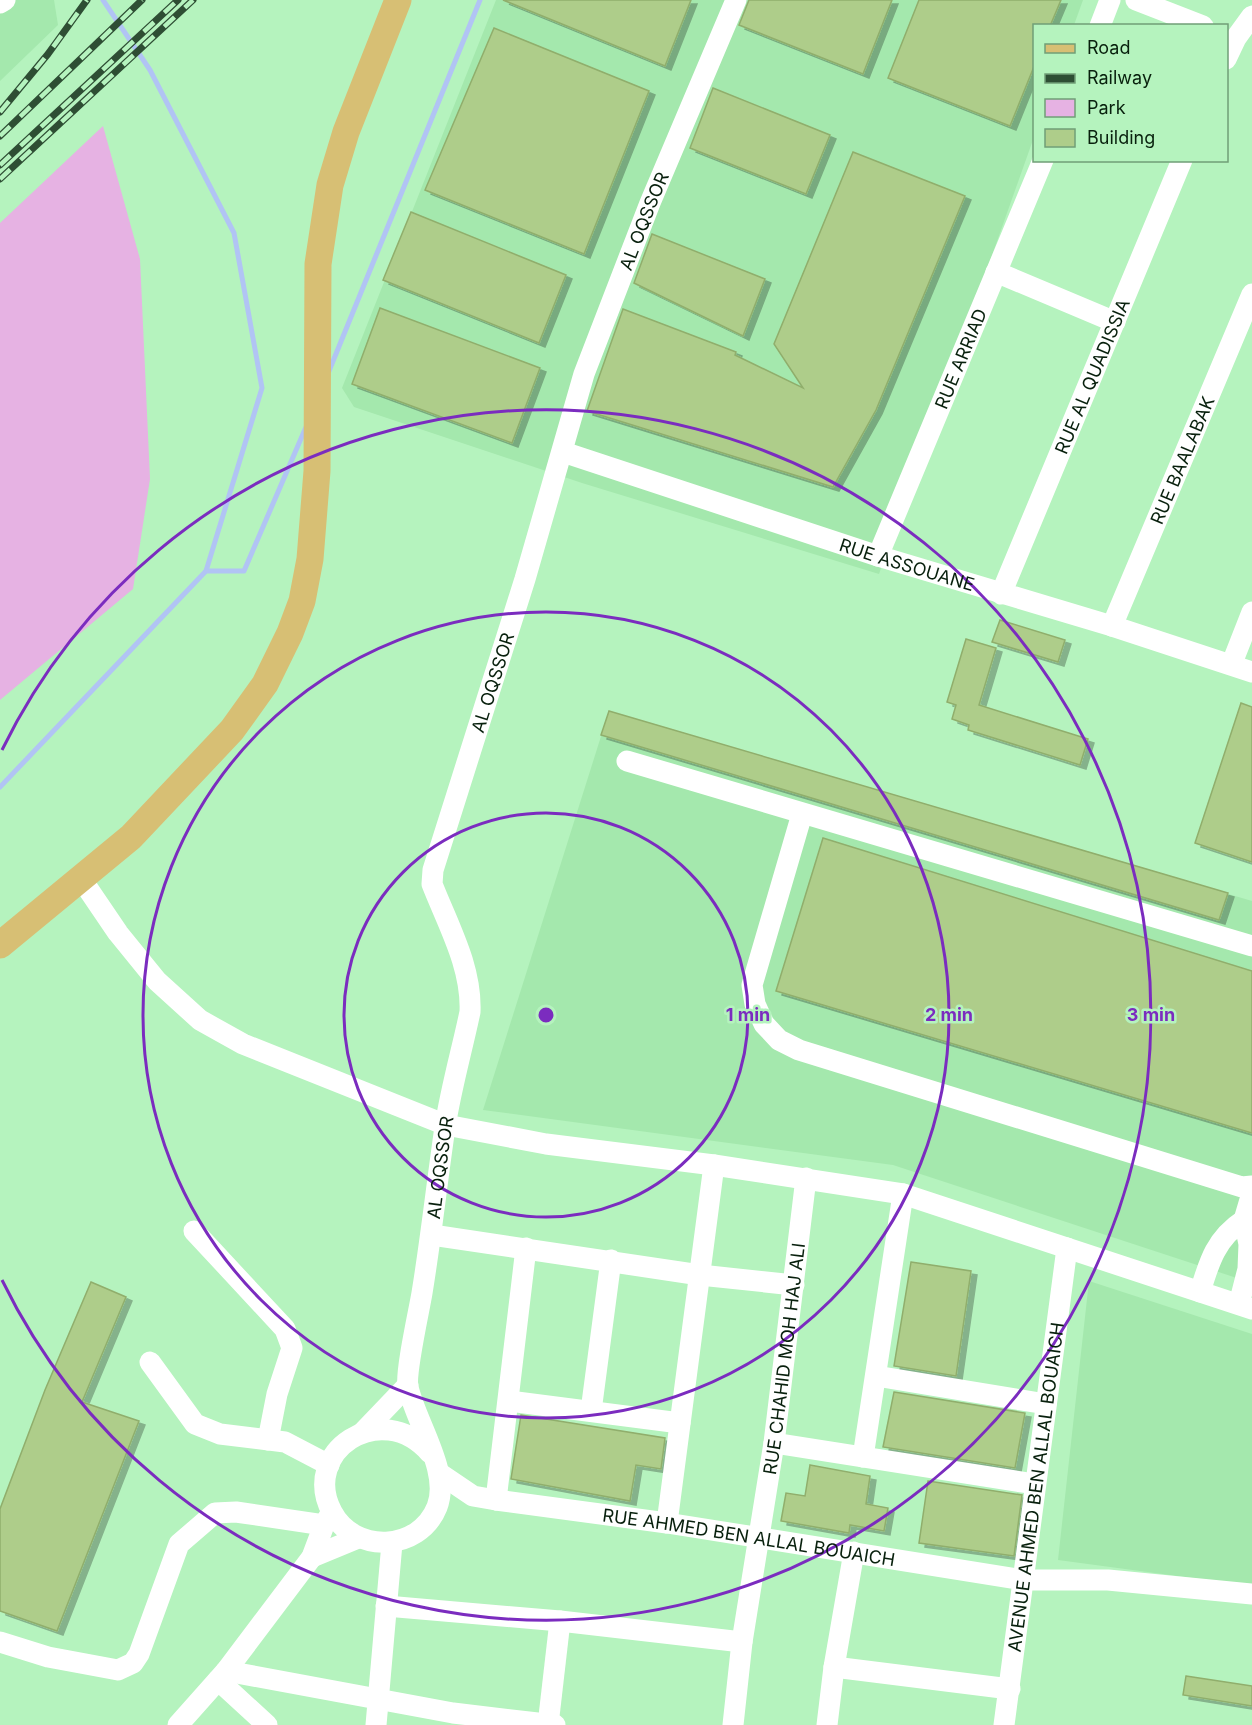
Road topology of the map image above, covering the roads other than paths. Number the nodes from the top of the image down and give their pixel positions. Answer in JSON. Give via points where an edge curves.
{"nodes":[{"id":1,"x":5,"y":0,"type":"edge"},
{"id":2,"x":398,"y":0,"type":"edge"},
{"id":3,"x":736,"y":0,"type":"edge"},
{"id":4,"x":1110,"y":0,"type":"edge"},
{"id":5,"x":1136,"y":0,"type":"edge"},
{"id":6,"x":0,"y":3,"type":"edge"},
{"id":7,"x":1252,"y":16,"type":"edge"},
{"id":8,"x":1101,"y":24,"type":"edge"},
{"id":9,"x":1198,"y":24,"type":"edge"},
{"id":10,"x":1238,"y":39,"type":"edge"},
{"id":11,"x":1228,"y":56,"type":"edge"},
{"id":12,"x":1042,"y":162,"type":"edge"},
{"id":13,"x":1181,"y":162,"type":"edge"},
{"id":14,"x":996,"y":272,"type":"junction"},
{"id":15,"x":1252,"y":294,"type":"edge"},
{"id":16,"x":1115,"y":322,"type":"junction"},
{"id":17,"x":563,"y":452,"type":"junction"},
{"id":18,"x":878,"y":555,"type":"junction"},
{"id":19,"x":1001,"y":594,"type":"junction"},
{"id":20,"x":1252,"y":612,"type":"edge"},
{"id":21,"x":1112,"y":626,"type":"junction"},
{"id":22,"x":1232,"y":663,"type":"junction"},
{"id":23,"x":1252,"y":672,"type":"edge"},
{"id":24,"x":627,"y":761,"type":"dead end"},
{"id":25,"x":802,"y":814,"type":"junction"},
{"id":26,"x":82,"y":880,"type":"junction"},
{"id":27,"x":0,"y":945,"type":"edge"},
{"id":28,"x":1252,"y":946,"type":"edge"},
{"id":29,"x":446,"y":1125,"type":"junction"},
{"id":30,"x":714,"y":1165,"type":"junction"},
{"id":31,"x":806,"y":1178,"type":"junction"},
{"id":32,"x":1252,"y":1186,"type":"edge"},
{"id":33,"x":1252,"y":1193,"type":"edge"},
{"id":34,"x":903,"y":1194,"type":"junction"},
{"id":35,"x":1244,"y":1220,"type":"junction"},
{"id":36,"x":194,"y":1231,"type":"dead end"},
{"id":37,"x":432,"y":1235,"type":"junction"},
{"id":38,"x":526,"y":1248,"type":"junction"},
{"id":39,"x":1067,"y":1248,"type":"junction"},
{"id":40,"x":611,"y":1260,"type":"junction"},
{"id":41,"x":700,"y":1275,"type":"junction"},
{"id":42,"x":794,"y":1285,"type":"junction"},
{"id":43,"x":1200,"y":1292,"type":"junction"},
{"id":44,"x":1245,"y":1307,"type":"edge"},
{"id":45,"x":150,"y":1362,"type":"dead end"},
{"id":46,"x":876,"y":1376,"type":"junction"},
{"id":47,"x":408,"y":1385,"type":"junction"},
{"id":48,"x":509,"y":1401,"type":"junction"},
{"id":49,"x":1046,"y":1404,"type":"junction"},
{"id":50,"x":591,"y":1412,"type":"junction"},
{"id":51,"x":680,"y":1423,"type":"junction"},
{"id":52,"x":363,"y":1432,"type":"junction"},
{"id":53,"x":268,"y":1440,"type":"junction"},
{"id":54,"x":774,"y":1443,"type":"junction"},
{"id":55,"x":430,"y":1453,"type":"junction"},
{"id":56,"x":863,"y":1457,"type":"junction"},
{"id":57,"x":330,"y":1465,"type":"junction"},
{"id":58,"x":439,"y":1473,"type":"junction"},
{"id":59,"x":1035,"y":1484,"type":"junction"},
{"id":60,"x":473,"y":1496,"type":"junction"},
{"id":61,"x":496,"y":1500,"type":"junction"},
{"id":62,"x":328,"y":1518,"type":"junction"},
{"id":63,"x":430,"y":1519,"type":"junction"},
{"id":64,"x":667,"y":1523,"type":"junction"},
{"id":65,"x":358,"y":1538,"type":"junction"},
{"id":66,"x":759,"y":1538,"type":"junction"},
{"id":67,"x":392,"y":1543,"type":"junction"},
{"id":68,"x":854,"y":1552,"type":"junction"},
{"id":69,"x":312,"y":1557,"type":"junction"},
{"id":70,"x":1024,"y":1580,"type":"junction"},
{"id":71,"x":1252,"y":1594,"type":"edge"},
{"id":72,"x":386,"y":1606,"type":"junction"},
{"id":73,"x":560,"y":1621,"type":"junction"},
{"id":74,"x":0,"y":1642,"type":"edge"},
{"id":75,"x":742,"y":1642,"type":"junction"},
{"id":76,"x":834,"y":1668,"type":"junction"},
{"id":77,"x":222,"y":1676,"type":"junction"},
{"id":78,"x":1010,"y":1689,"type":"junction"},
{"id":79,"x":379,"y":1701,"type":"junction"},
{"id":80,"x":452,"y":1719,"type":"edge"},
{"id":81,"x":178,"y":1725,"type":"edge"},
{"id":82,"x":267,"y":1725,"type":"edge"},
{"id":83,"x":376,"y":1725,"type":"edge"},
{"id":84,"x":550,"y":1725,"type":"edge"},
{"id":85,"x":733,"y":1725,"type":"edge"},
{"id":86,"x":827,"y":1725,"type":"edge"},
{"id":87,"x":1004,"y":1725,"type":"edge"}],
"edges":[{"from":1,"to":6,"type":"street"},
{"from":2,"to":26,"type":"main road","via":[[346,132],[330,185],[318,264],[317,471],[302,601],[265,684],[224,738],[131,837]]},
{"from":3,"to":17,"type":"street","name":"AL OQSSOR","via":[[650,203],[584,374]]},
{"from":4,"to":8,"type":"street"},
{"from":5,"to":9,"type":"street"},
{"from":7,"to":10,"type":"street"},
{"from":10,"to":11,"type":"street"},
{"from":12,"to":14,"type":"street","name":"RUE ARRIAD"},
{"from":13,"to":16,"type":"street","name":"RUE AL QUADISSIA"},
{"from":14,"to":16,"type":"street"},
{"from":14,"to":18,"type":"street","name":"RUE ARRIAD"},
{"from":15,"to":21,"type":"street","name":"RUE BAALABAK"},
{"from":16,"to":19,"type":"street","name":"RUE AL QUADISSIA"},
{"from":17,"to":18,"type":"street","name":"RUE ASSOUANE"},
{"from":17,"to":29,"type":"street","name":"AL OQSSOR","via":[[432,877],[466,972],[470,996]]},
{"from":18,"to":19,"type":"street","name":"RUE ASSOUANE"},
{"from":19,"to":21,"type":"street","name":"RUE ASSOUANE"},
{"from":20,"to":22,"type":"street"},
{"from":21,"to":22,"type":"street","name":"RUE ASSOUANE"},
{"from":22,"to":23,"type":"street","name":"RUE ASSOUANE"},
{"from":24,"to":25,"type":"street"},
{"from":25,"to":28,"type":"street"},
{"from":25,"to":32,"type":"street","via":[[752,985],[759,1015],[779,1040],[799,1050],[1242,1187]]},
{"from":26,"to":27,"type":"main road"},
{"from":26,"to":29,"type":"street","via":[[157,981],[200,1020],[254,1048]]},
{"from":29,"to":30,"type":"street","via":[[546,1144]]},
{"from":29,"to":37,"type":"street","name":"AL OQSSOR"},
{"from":30,"to":31,"type":"street"},
{"from":30,"to":41,"type":"street"},
{"from":31,"to":34,"type":"street"},
{"from":31,"to":42,"type":"street","name":"RUE CHAHID MOH HAJ ALI"},
{"from":33,"to":35,"type":"street"},
{"from":34,"to":39,"type":"street"},
{"from":34,"to":46,"type":"street"},
{"from":35,"to":43,"type":"street","via":[[1215,1249]]},
{"from":35,"to":44,"type":"street","via":[[1249,1256]]},
{"from":36,"to":53,"type":"street","via":[[285,1329],[292,1348]]},
{"from":37,"to":38,"type":"street"},
{"from":37,"to":47,"type":"street","name":"AL OQSSOR"},
{"from":38,"to":40,"type":"street"},
{"from":38,"to":48,"type":"street"},
{"from":39,"to":43,"type":"street"},
{"from":39,"to":49,"type":"street","name":"AVENUE AHMED BEN ALLAL BOUAICH"},
{"from":40,"to":41,"type":"street"},
{"from":40,"to":50,"type":"street"},
{"from":41,"to":42,"type":"street"},
{"from":41,"to":51,"type":"street"},
{"from":42,"to":54,"type":"street","name":"RUE CHAHID MOH HAJ ALI"},
{"from":43,"to":44,"type":"street"},
{"from":45,"to":53,"type":"street","via":[[195,1424],[220,1434]]},
{"from":46,"to":49,"type":"street"},
{"from":46,"to":56,"type":"street"},
{"from":47,"to":52,"type":"street"},
{"from":47,"to":55,"type":"street","name":"AL OQSSOR"},
{"from":48,"to":50,"type":"street"},
{"from":48,"to":61,"type":"street"},
{"from":49,"to":59,"type":"street","name":"AVENUE AHMED BEN ALLAL BOUAICH"},
{"from":50,"to":51,"type":"street"},
{"from":51,"to":64,"type":"street"},
{"from":52,"to":55,"type":"street","via":[[400,1431],[412,1436]]},
{"from":52,"to":57,"type":"street","via":[[337,1451]]},
{"from":53,"to":57,"type":"street","via":[[285,1442]]},
{"from":54,"to":56,"type":"street"},
{"from":54,"to":66,"type":"street","name":"RUE CHAHID MOH HAJ ALI"},
{"from":55,"to":58,"type":"street"},
{"from":56,"to":59,"type":"street"},
{"from":57,"to":62,"type":"street","via":[[326,1480]]},
{"from":58,"to":60,"type":"street","name":"RUE AHMED BEN ALLAL BOUAICH"},
{"from":58,"to":63,"type":"street","via":[[440,1497]]},
{"from":59,"to":70,"type":"street","name":"AVENUE AHMED BEN ALLAL BOUAICH"},
{"from":60,"to":61,"type":"street","name":"RUE AHMED BEN ALLAL BOUAICH"},
{"from":60,"to":63,"type":"street"},
{"from":61,"to":64,"type":"street","name":"RUE AHMED BEN ALLAL BOUAICH"},
{"from":62,"to":65,"type":"street"},
{"from":62,"to":69,"type":"street"},
{"from":62,"to":74,"type":"street","via":[[215,1513],[179,1544],[139,1654],[133,1663],[118,1670],[48,1657]]},
{"from":63,"to":67,"type":"street","via":[[407,1539]]},
{"from":64,"to":66,"type":"street","name":"RUE AHMED BEN ALLAL BOUAICH"},
{"from":65,"to":67,"type":"street"},
{"from":65,"to":69,"type":"street"},
{"from":66,"to":68,"type":"street","name":"RUE AHMED BEN ALLAL BOUAICH"},
{"from":66,"to":75,"type":"street","name":"RUE CHAHID MOH HAJ ALI"},
{"from":67,"to":72,"type":"street"},
{"from":68,"to":70,"type":"street","name":"RUE AHMED BEN ALLAL BOUAICH"},
{"from":68,"to":76,"type":"street"},
{"from":69,"to":77,"type":"street"},
{"from":70,"to":71,"type":"street","name":"RUE AHMED BEN ALLAL BOUAICH","via":[[1108,1580]]},
{"from":70,"to":78,"type":"street","name":"AVENUE AHMED BEN ALLAL BOUAICH"},
{"from":72,"to":73,"type":"street"},
{"from":72,"to":79,"type":"street"},
{"from":73,"to":75,"type":"street"},
{"from":73,"to":84,"type":"street"},
{"from":75,"to":85,"type":"street","name":"RUE CHAHID MOH HAJ ALI"},
{"from":76,"to":78,"type":"street"},
{"from":76,"to":86,"type":"street"},
{"from":77,"to":79,"type":"street"},
{"from":77,"to":81,"type":"street"},
{"from":77,"to":82,"type":"street"},
{"from":78,"to":87,"type":"street","name":"AVENUE AHMED BEN ALLAL BOUAICH"},
{"from":79,"to":80,"type":"street"},
{"from":79,"to":83,"type":"street"},
{"from":80,"to":84,"type":"street"}]}
